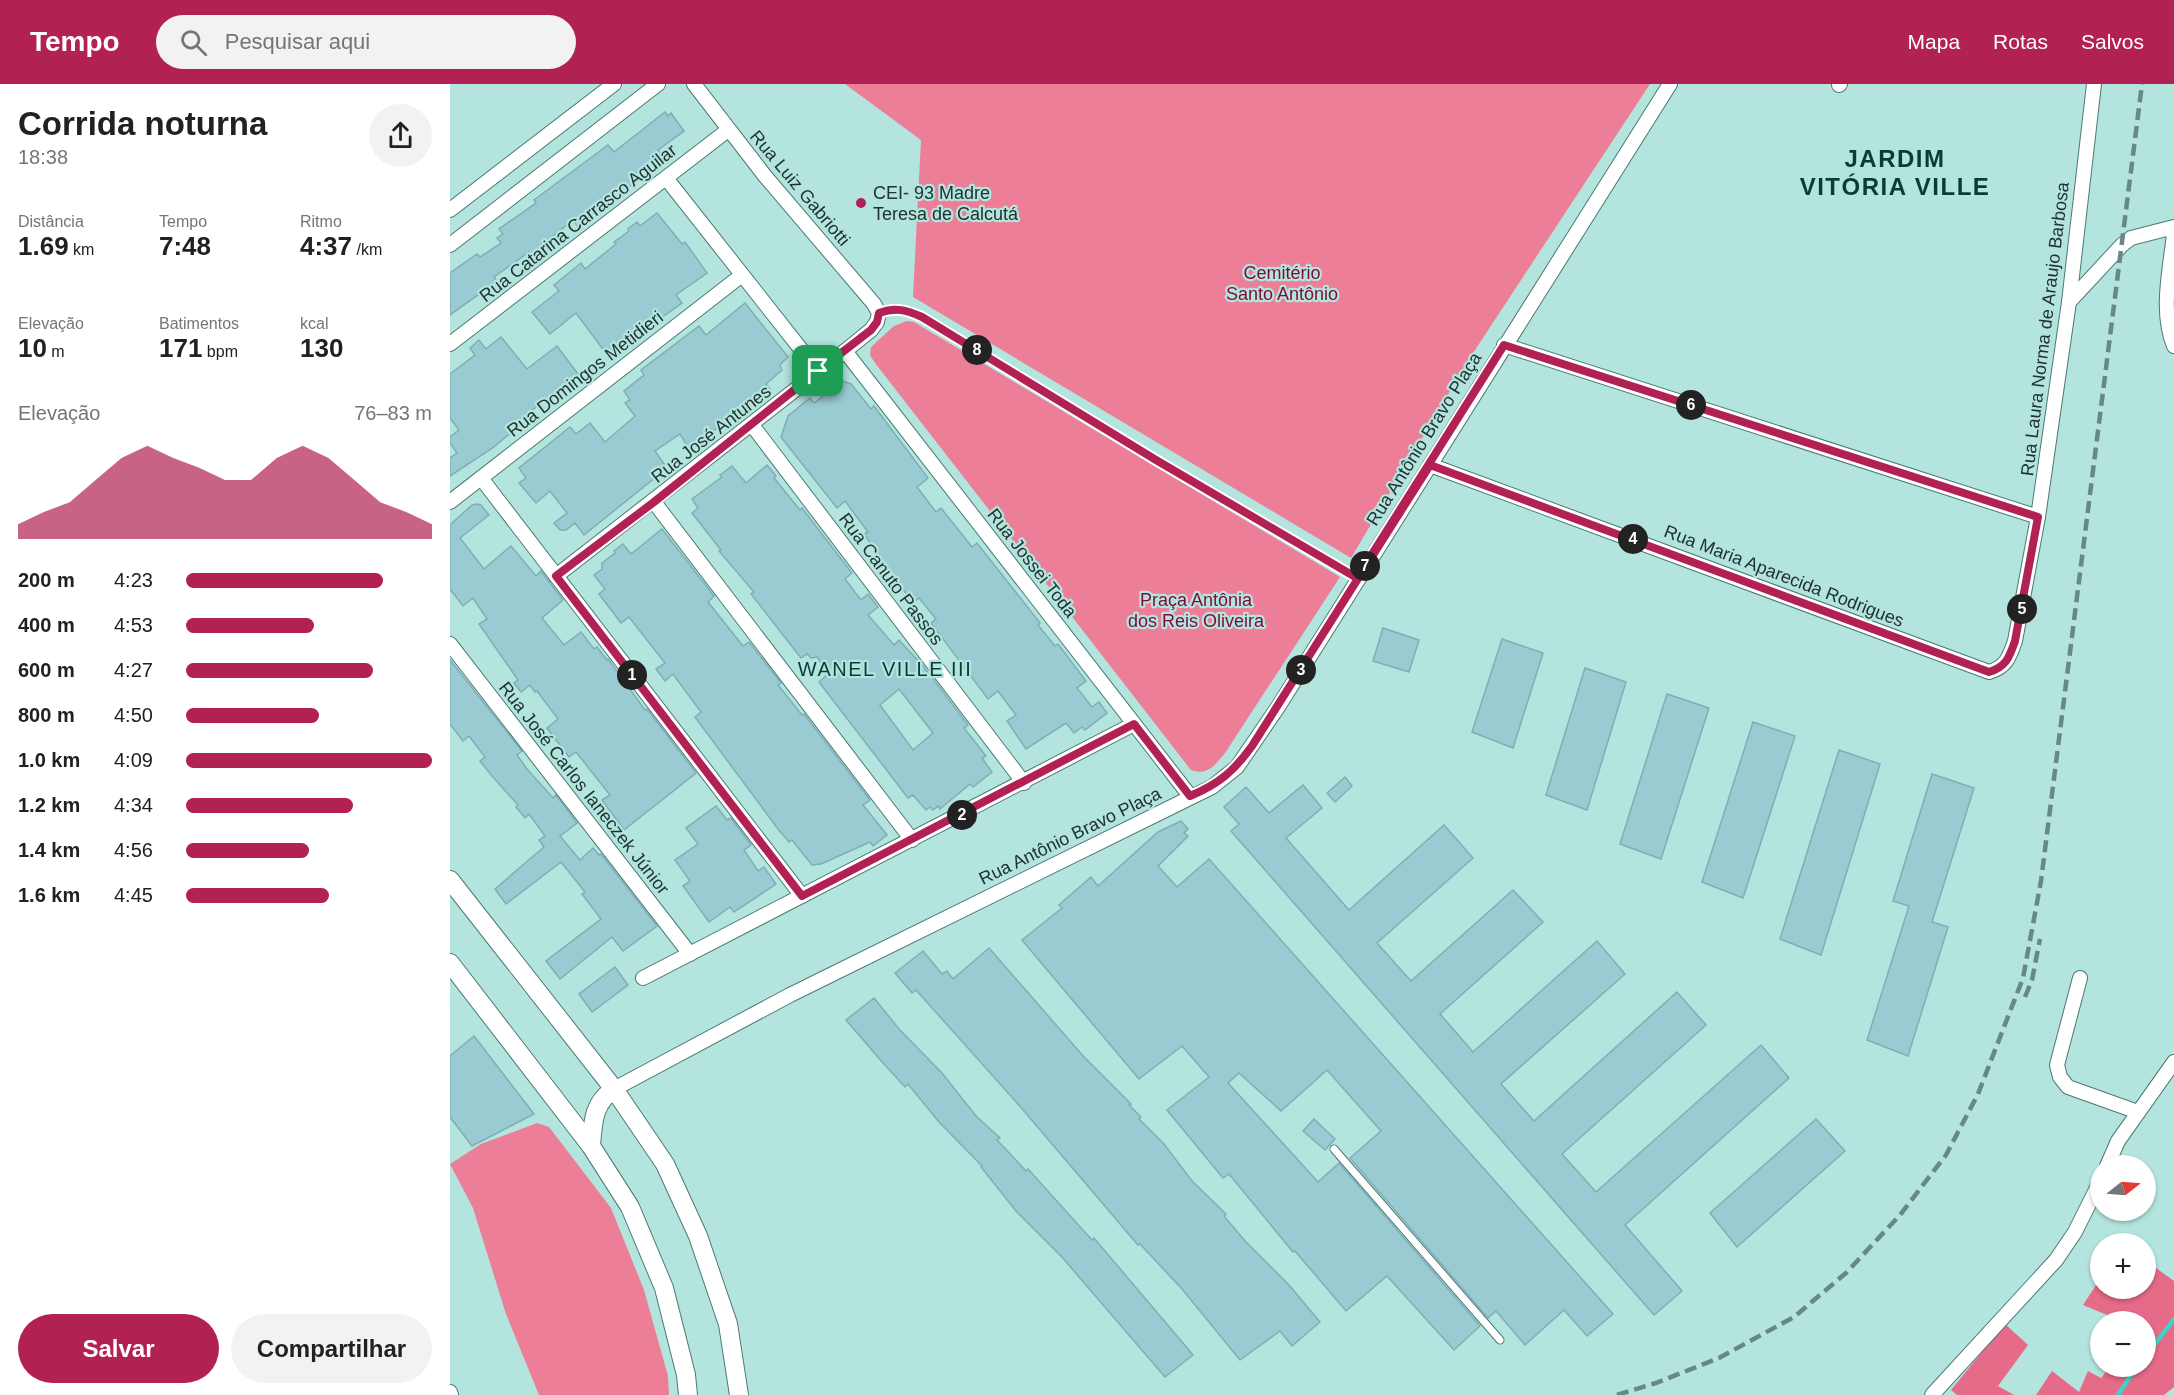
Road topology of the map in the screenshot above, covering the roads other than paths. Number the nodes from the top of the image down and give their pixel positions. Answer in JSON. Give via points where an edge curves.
{"nodes":[{"id":1,"x":614,"y":84,"type":"edge"},
{"id":2,"x":658,"y":84,"type":"edge"},
{"id":3,"x":694,"y":84,"type":"edge"},
{"id":4,"x":1670,"y":84,"type":"edge"},
{"id":5,"x":2094,"y":84,"type":"edge"},
{"id":6,"x":728,"y":130,"type":"junction"},
{"id":7,"x":666,"y":178,"type":"junction"},
{"id":8,"x":450,"y":210,"type":"edge"},
{"id":9,"x":2174,"y":227,"type":"edge"},
{"id":10,"x":2174,"y":234,"type":"edge"},
{"id":11,"x":450,"y":245,"type":"edge"},
{"id":12,"x":742,"y":275,"type":"junction"},
{"id":13,"x":2069,"y":302,"type":"junction"},
{"id":14,"x":879,"y":313,"type":"junction"},
{"id":15,"x":450,"y":344,"type":"edge"},
{"id":16,"x":1504,"y":345,"type":"junction"},
{"id":17,"x":2174,"y":346,"type":"edge"},
{"id":18,"x":845,"y":351,"type":"junction"},
{"id":19,"x":818,"y":371,"type":"junction"},
{"id":20,"x":752,"y":425,"type":"junction"},
{"id":21,"x":1430,"y":465,"type":"junction"},
{"id":22,"x":481,"y":478,"type":"junction"},
{"id":23,"x":450,"y":501,"type":"edge"},
{"id":24,"x":654,"y":502,"type":"junction"},
{"id":25,"x":2038,"y":517,"type":"junction"},
{"id":26,"x":556,"y":576,"type":"junction"},
{"id":27,"x":1357,"y":578,"type":"junction"},
{"id":28,"x":450,"y":644,"type":"edge"},
{"id":29,"x":1989,"y":672,"type":"joint"},
{"id":30,"x":1134,"y":724,"type":"junction"},
{"id":31,"x":1024,"y":783,"type":"junction"},
{"id":32,"x":1190,"y":796,"type":"junction"},
{"id":33,"x":912,"y":840,"type":"junction"},
{"id":34,"x":450,"y":880,"type":"edge"},
{"id":35,"x":802,"y":896,"type":"junction"},
{"id":36,"x":690,"y":954,"type":"junction"},
{"id":37,"x":450,"y":963,"type":"edge"},
{"id":38,"x":643,"y":978,"type":"dead end"},
{"id":39,"x":2080,"y":978,"type":"dead end"},
{"id":40,"x":2174,"y":1062,"type":"edge"},
{"id":41,"x":614,"y":1089,"type":"junction"},
{"id":42,"x":2138,"y":1112,"type":"junction"},
{"id":43,"x":591,"y":1146,"type":"junction"},
{"id":44,"x":1334,"y":1149,"type":"dead end"},
{"id":45,"x":2112,"y":1155,"type":"edge"},
{"id":46,"x":2090,"y":1202,"type":"edge"},
{"id":47,"x":1500,"y":1341,"type":"dead end"},
{"id":48,"x":688,"y":1395,"type":"edge"},
{"id":49,"x":739,"y":1395,"type":"edge"},
{"id":50,"x":1932,"y":1395,"type":"edge"}],
"edges":[{"from":1,"to":8,"type":"street"},
{"from":2,"to":11,"type":"street"},
{"from":3,"to":6,"type":"street","name":"Rua Luiz Gabriotti"},
{"from":4,"to":16,"type":"street","name":"Rua Antônio Bravo Plaça"},
{"from":5,"to":13,"type":"street","name":"Rua Laura Norma de Araujo Barbosa"},
{"from":6,"to":7,"type":"street","name":"Rua Catarina Carrasco Aguilar"},
{"from":6,"to":14,"type":"street","name":"Rua Luiz Gabriotti"},
{"from":7,"to":12,"type":"street"},
{"from":7,"to":15,"type":"street","name":"Rua Catarina Carrasco Aguilar"},
{"from":9,"to":13,"type":"street","via":[[2132,238],[2122,245]]},
{"from":10,"to":17,"type":"street","via":[[2167,303],[2169,335]]},
{"from":12,"to":19,"type":"street"},
{"from":12,"to":22,"type":"street","name":"Rua Domingos Metidieri"},
{"from":13,"to":25,"type":"street","name":"Rua Laura Norma de Araujo Barbosa"},
{"from":14,"to":18,"type":"street","name":"Rua José Antunes","via":[[871,330]]},
{"from":14,"to":27,"type":"lane","via":[[904,309],[922,317]]},
{"from":16,"to":21,"type":"street","name":"Rua Antônio Bravo Plaça"},
{"from":16,"to":25,"type":"street"},
{"from":18,"to":19,"type":"street","name":"Rua José Antunes"},
{"from":18,"to":30,"type":"street","name":"Rua Jossei Toda"},
{"from":19,"to":20,"type":"street","name":"Rua José Antunes"},
{"from":20,"to":24,"type":"street","name":"Rua José Antunes"},
{"from":20,"to":31,"type":"street","name":"Rua Canuto Passos"},
{"from":21,"to":27,"type":"street","name":"Rua Antônio Bravo Plaça"},
{"from":21,"to":29,"type":"street","name":"Rua Maria Aparecida Rodrigues"},
{"from":22,"to":23,"type":"street","name":"Rua Domingos Metidieri"},
{"from":22,"to":26,"type":"street"},
{"from":24,"to":26,"type":"street","name":"Rua José Antunes"},
{"from":24,"to":33,"type":"street"},
{"from":25,"to":29,"type":"street","name":"Rua Laura Norma de Araujo Barbosa","via":[[2015,641],[2002,668]]},
{"from":26,"to":35,"type":"street"},
{"from":27,"to":32,"type":"street","name":"Rua Antônio Bravo Plaça","via":[[1237,766],[1212,787]]},
{"from":28,"to":36,"type":"street","name":"Rua José Carlos Ianeczek Júnior"},
{"from":30,"to":31,"type":"street"},
{"from":30,"to":32,"type":"street","name":"Rua Jossei Toda"},
{"from":31,"to":33,"type":"street"},
{"from":32,"to":41,"type":"street","name":"Rua Antônio Bravo Plaça","via":[[790,995]]},
{"from":33,"to":35,"type":"street"},
{"from":34,"to":41,"type":"main road"},
{"from":35,"to":36,"type":"street"},
{"from":36,"to":38,"type":"street"},
{"from":37,"to":43,"type":"main road"},
{"from":39,"to":42,"type":"street","via":[[2057,1065],[2060,1077],[2068,1087]]},
{"from":40,"to":42,"type":"street"},
{"from":41,"to":43,"type":"main road","via":[[598,1104]]},
{"from":41,"to":49,"type":"main road","via":[[665,1164],[698,1236],[728,1324]]},
{"from":42,"to":45,"type":"street"},
{"from":43,"to":48,"type":"main road","via":[[630,1207],[664,1288]]},
{"from":44,"to":47,"type":"lane"},
{"from":46,"to":50,"type":"street","via":[[2056,1260]]}]}
